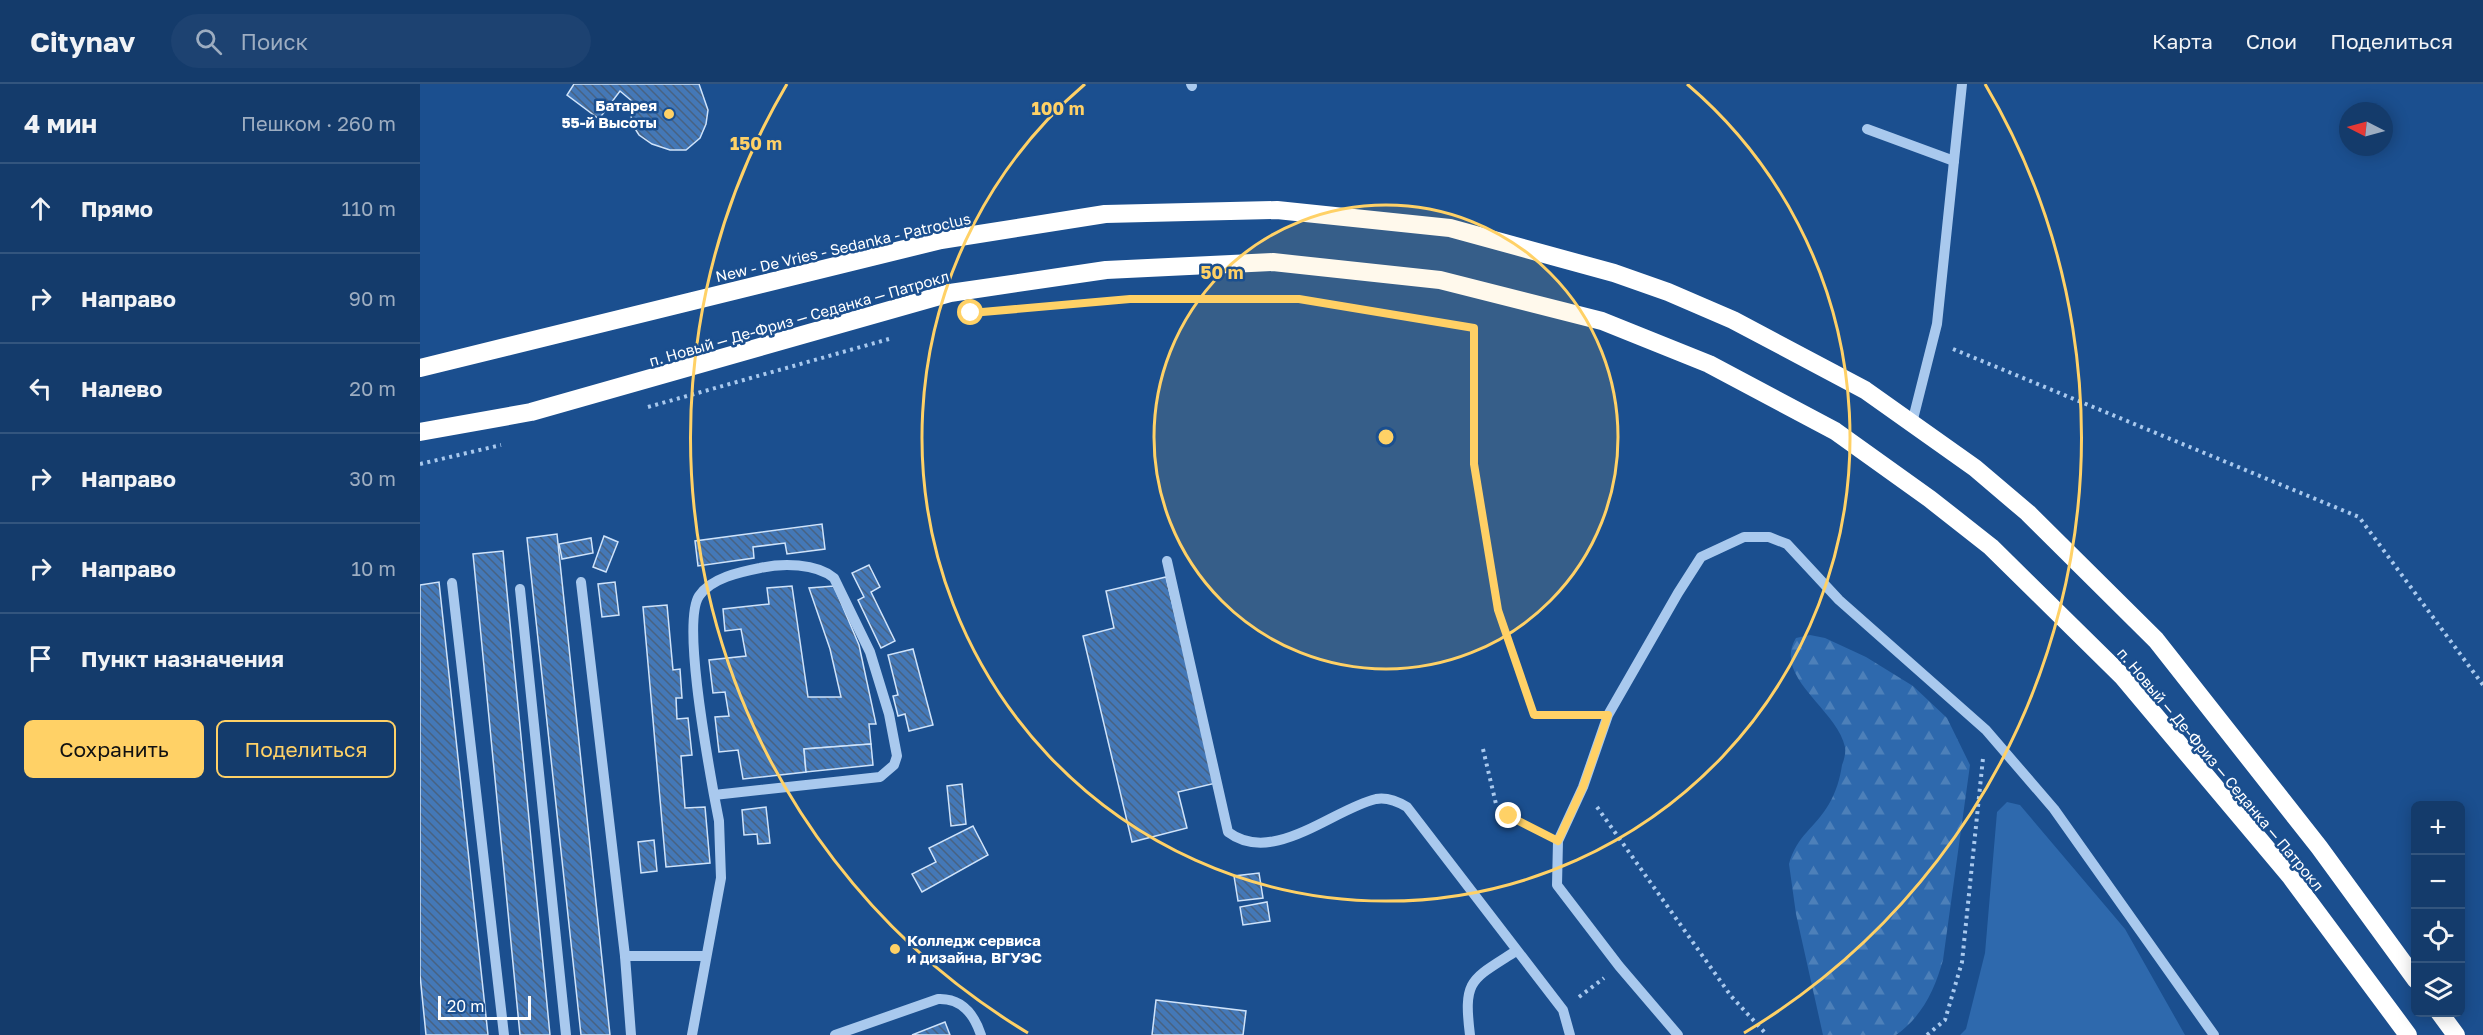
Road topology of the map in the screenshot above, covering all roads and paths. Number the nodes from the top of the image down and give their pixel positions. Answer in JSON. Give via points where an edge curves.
{"nodes":[{"id":1,"x":1962,"y":84,"type":"edge"},
{"id":2,"x":1867,"y":129,"type":"dead end"},
{"id":3,"x":1954,"y":161,"type":"junction"},
{"id":4,"x":1040,"y":307,"type":"dead end"},
{"id":5,"x":894,"y":337,"type":"dead end"},
{"id":6,"x":1933,"y":340,"type":"junction"},
{"id":7,"x":420,"y":368,"type":"edge"},
{"id":8,"x":644,"y":409,"type":"dead end"},
{"id":9,"x":1912,"y":423,"type":"junction"},
{"id":10,"x":420,"y":432,"type":"edge"},
{"id":11,"x":509,"y":443,"type":"dead end"},
{"id":12,"x":420,"y":464,"type":"edge"},
{"id":13,"x":1167,"y":561,"type":"dead end"},
{"id":14,"x":581,"y":582,"type":"dead end"},
{"id":15,"x":452,"y":584,"type":"dead end"},
{"id":16,"x":520,"y":589,"type":"dead end"},
{"id":17,"x":2483,"y":685,"type":"edge"},
{"id":18,"x":1608,"y":715,"type":"junction"},
{"id":19,"x":1986,"y":730,"type":"junction"},
{"id":20,"x":1483,"y":749,"type":"dead end"},
{"id":21,"x":1583,"y":787,"type":"junction"},
{"id":22,"x":714,"y":795,"type":"junction"},
{"id":23,"x":1558,"y":841,"type":"junction"},
{"id":24,"x":1516,"y":951,"type":"junction"},
{"id":25,"x":625,"y":956,"type":"junction"},
{"id":26,"x":706,"y":956,"type":"junction"},
{"id":27,"x":1619,"y":966,"type":"junction"},
{"id":28,"x":2411,"y":974,"type":"edge"},
{"id":29,"x":1563,"y":1010,"type":"junction"},
{"id":30,"x":2443,"y":1017,"type":"edge"},
{"id":31,"x":504,"y":1035,"type":"edge"},
{"id":32,"x":566,"y":1035,"type":"edge"},
{"id":33,"x":631,"y":1035,"type":"edge"},
{"id":34,"x":692,"y":1035,"type":"edge"},
{"id":35,"x":835,"y":1035,"type":"edge"},
{"id":36,"x":981,"y":1035,"type":"edge"},
{"id":37,"x":1470,"y":1035,"type":"edge"},
{"id":38,"x":1570,"y":1035,"type":"edge"},
{"id":39,"x":1678,"y":1035,"type":"edge"},
{"id":40,"x":1767,"y":1035,"type":"edge"},
{"id":41,"x":1927,"y":1035,"type":"edge"},
{"id":42,"x":2214,"y":1035,"type":"edge"},
{"id":43,"x":2408,"y":1035,"type":"edge"},
{"id":44,"x":2456,"y":1035,"type":"edge"}],
"edges":[{"from":1,"to":3,"type":"lane"},
{"from":2,"to":3,"type":"lane"},
{"from":3,"to":6,"type":"lane"},
{"from":4,"to":18,"type":"path","via":[[1130,299],[1299,299],[1474,328],[1474,464],[1498,610],[1534,715]]},
{"from":5,"to":8,"type":"path"},
{"from":6,"to":9,"type":"lane"},
{"from":6,"to":17,"type":"path","via":[[2359,517]]},
{"from":7,"to":9,"type":"highway","name":"п. Новый — Де-Фриз — Седанка — Патрокл","via":[[941,240],[1105,214],[1277,210],[1450,228],[1614,273],[1733,320],[1865,390]]},
{"from":9,"to":28,"type":"highway","name":"п. Новый — Де-Фриз — Седанка — Патрокл","via":[[1975,468],[2028,513],[2156,640],[2319,847]]},
{"from":10,"to":43,"type":"highway","name":"п. Новый — Де-Фриз — Седанка — Патрокл","via":[[531,412],[950,293],[1106,270],[1274,262],[1440,280],[1602,321],[1709,364],[1835,431],[1991,548],[2122,676],[2290,876]]},
{"from":11,"to":12,"type":"path"},
{"from":13,"to":24,"type":"lane","via":[[1228,832],[1238,840],[1252,843],[1298,836],[1377,799],[1395,800],[1407,807]]},
{"from":14,"to":25,"type":"lane"},
{"from":15,"to":31,"type":"lane"},
{"from":16,"to":32,"type":"lane"},
{"from":18,"to":19,"type":"lane","via":[[1701,557],[1744,537],[1769,537],[1786,544],[1839,600]]},
{"from":18,"to":21,"type":"lane"},
{"from":19,"to":41,"type":"path","via":[[1962,962],[1945,1020]]},
{"from":19,"to":42,"type":"lane","via":[[2054,809]]},
{"from":20,"to":23,"type":"path","via":[[1496,804],[1509,816]]},
{"from":21,"to":23,"type":"lane"},
{"from":21,"to":40,"type":"path","via":[[1731,996]]},
{"from":22,"to":22,"type":"lane","via":[[880,777],[894,765],[897,756],[889,714],[870,652],[834,578],[819,568],[773,565],[730,576],[712,584],[699,596],[693,618],[698,687]]},
{"from":22,"to":26,"type":"lane","via":[[721,878]]},
{"from":23,"to":27,"type":"lane","via":[[1557,885]]},
{"from":24,"to":29,"type":"lane"},
{"from":24,"to":37,"type":"lane","via":[[1477,976],[1470,986]]},
{"from":25,"to":26,"type":"lane"},
{"from":25,"to":33,"type":"lane"},
{"from":26,"to":34,"type":"lane"},
{"from":27,"to":29,"type":"path"},
{"from":27,"to":39,"type":"lane"},
{"from":29,"to":38,"type":"lane"},
{"from":30,"to":44,"type":"highway"},
{"from":35,"to":36,"type":"lane","via":[[948,998],[969,1010]]}]}
